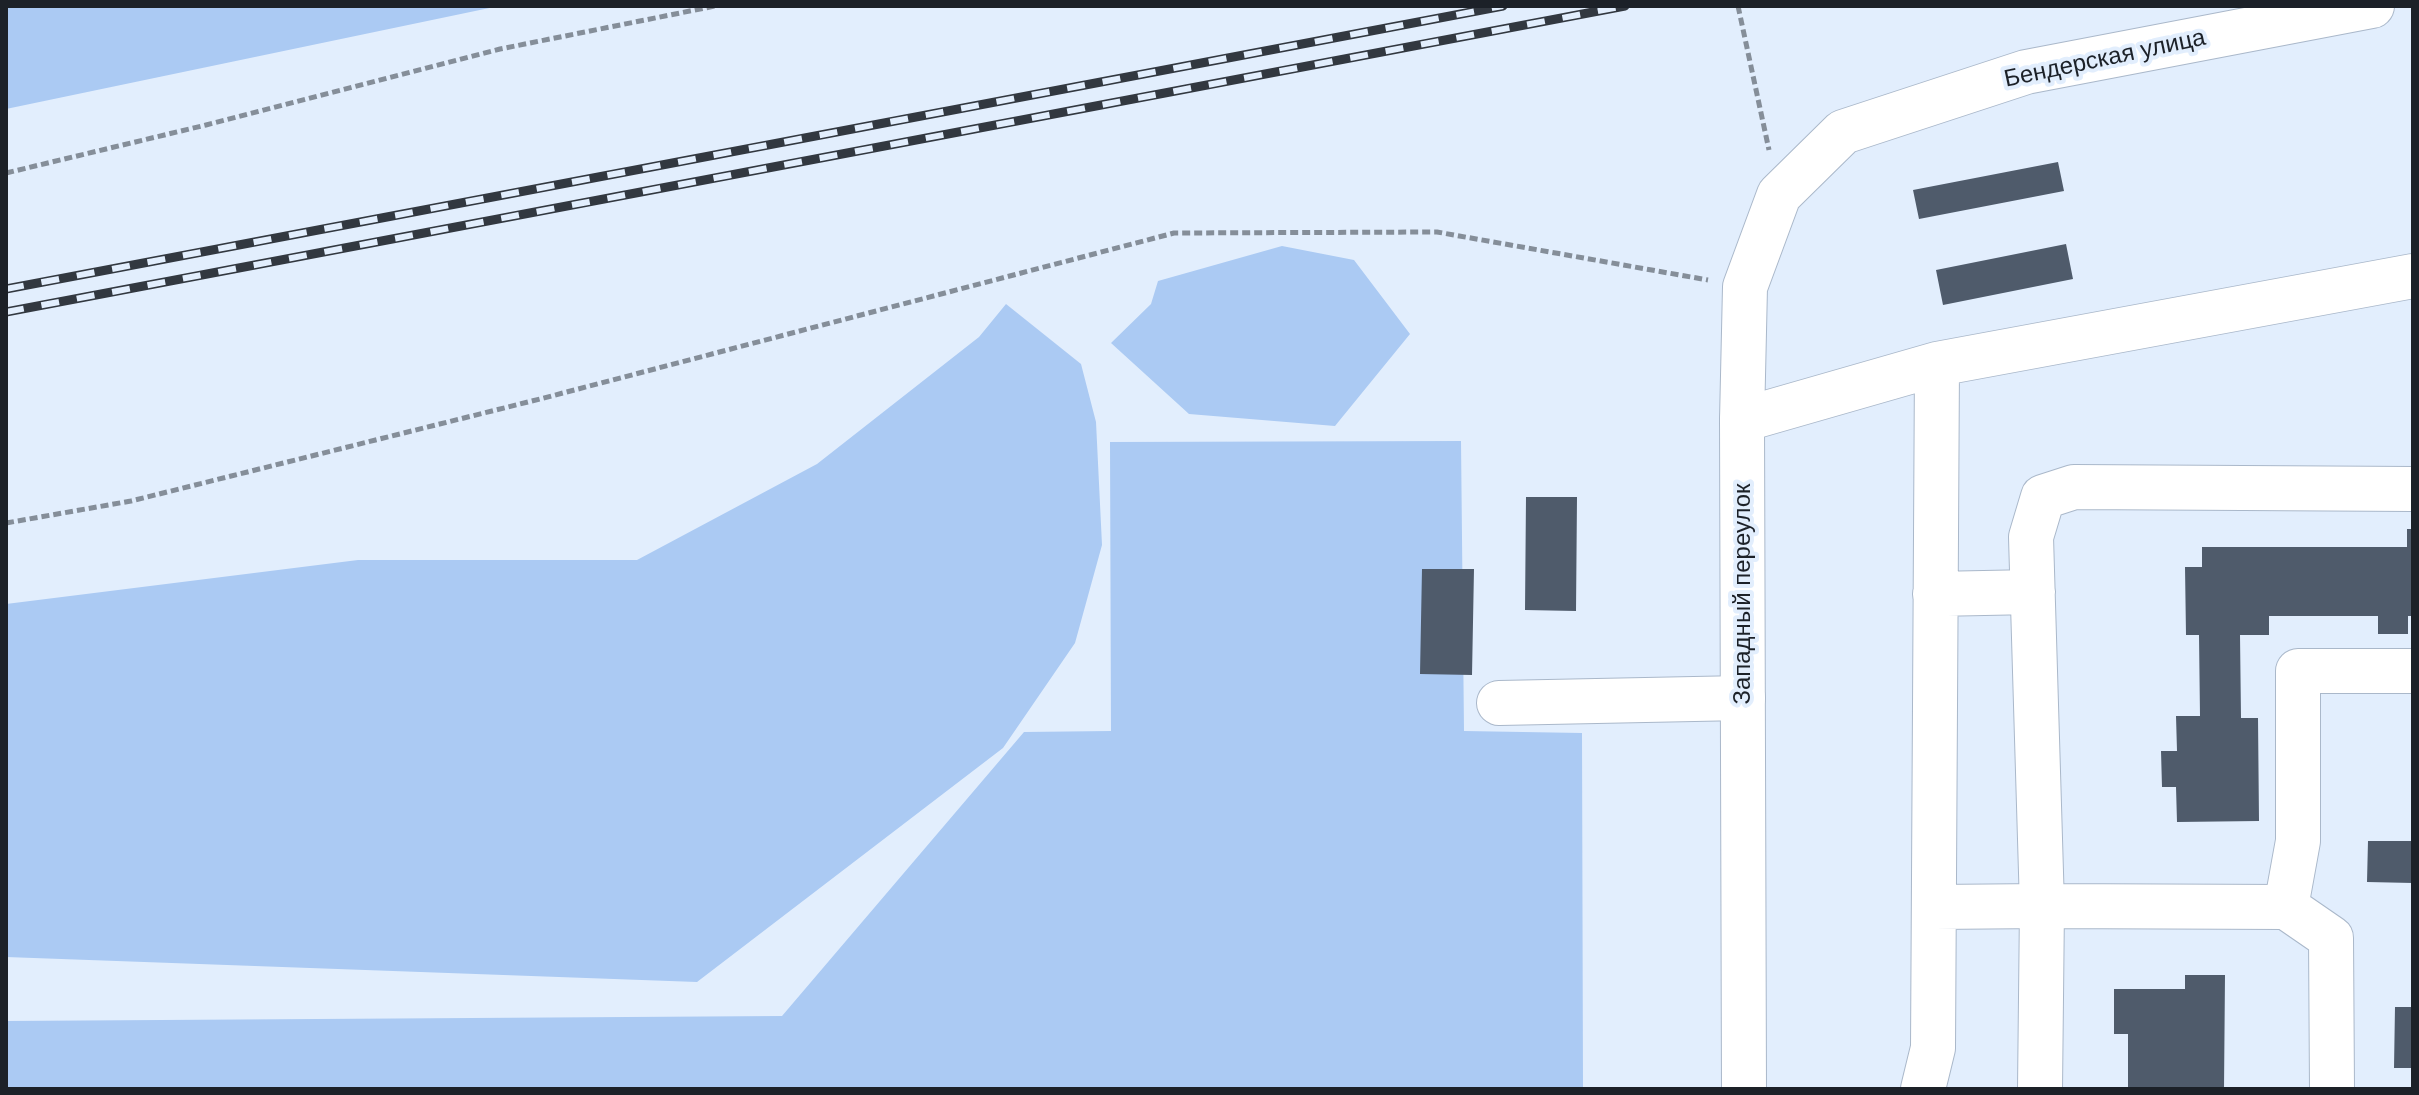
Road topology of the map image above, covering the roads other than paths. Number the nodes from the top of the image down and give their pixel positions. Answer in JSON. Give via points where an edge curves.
{"nodes":[{"id":1,"x":2372,"y":6,"type":"edge"},
{"id":2,"x":1843,"y":132,"type":"joint"},
{"id":3,"x":2413,"y":276,"type":"edge"},
{"id":4,"x":1937,"y":364,"type":"junction"},
{"id":5,"x":1742,"y":420,"type":"junction"},
{"id":6,"x":2413,"y":489,"type":"edge"},
{"id":7,"x":2033,"y":592,"type":"junction"},
{"id":8,"x":1935,"y":594,"type":"junction"},
{"id":9,"x":2413,"y":671,"type":"edge"},
{"id":10,"x":1743,"y":698,"type":"junction"},
{"id":11,"x":1499,"y":703,"type":"dead end"},
{"id":12,"x":2042,"y":906,"type":"junction"},
{"id":13,"x":1935,"y":907,"type":"junction"},
{"id":14,"x":2286,"y":907,"type":"junction"},
{"id":15,"x":1744,"y":1089,"type":"edge"},
{"id":16,"x":1923,"y":1089,"type":"edge"},
{"id":17,"x":2040,"y":1089,"type":"edge"},
{"id":18,"x":2332,"y":1089,"type":"edge"}],
"edges":[{"from":1,"to":2,"type":"street","name":"Бендерская улица","via":[[2026,72]]},
{"from":2,"to":5,"type":"street","name":"Западный переулок","via":[[1779,195],[1745,287]]},
{"from":3,"to":4,"type":"street"},
{"from":4,"to":5,"type":"street"},
{"from":4,"to":8,"type":"street"},
{"from":5,"to":10,"type":"street","name":"Западный переулок"},
{"from":6,"to":7,"type":"street","via":[[2074,487],[2043,497],[2031,537]]},
{"from":7,"to":8,"type":"street"},
{"from":7,"to":12,"type":"street"},
{"from":8,"to":13,"type":"street"},
{"from":9,"to":14,"type":"street","via":[[2298,671],[2298,841]]},
{"from":10,"to":11,"type":"street"},
{"from":10,"to":15,"type":"street","name":"Западный переулок"},
{"from":12,"to":13,"type":"street"},
{"from":12,"to":14,"type":"street"},
{"from":12,"to":17,"type":"street"},
{"from":13,"to":16,"type":"street","via":[[1933,1048]]},
{"from":14,"to":18,"type":"street","via":[[2331,938]]}]}
